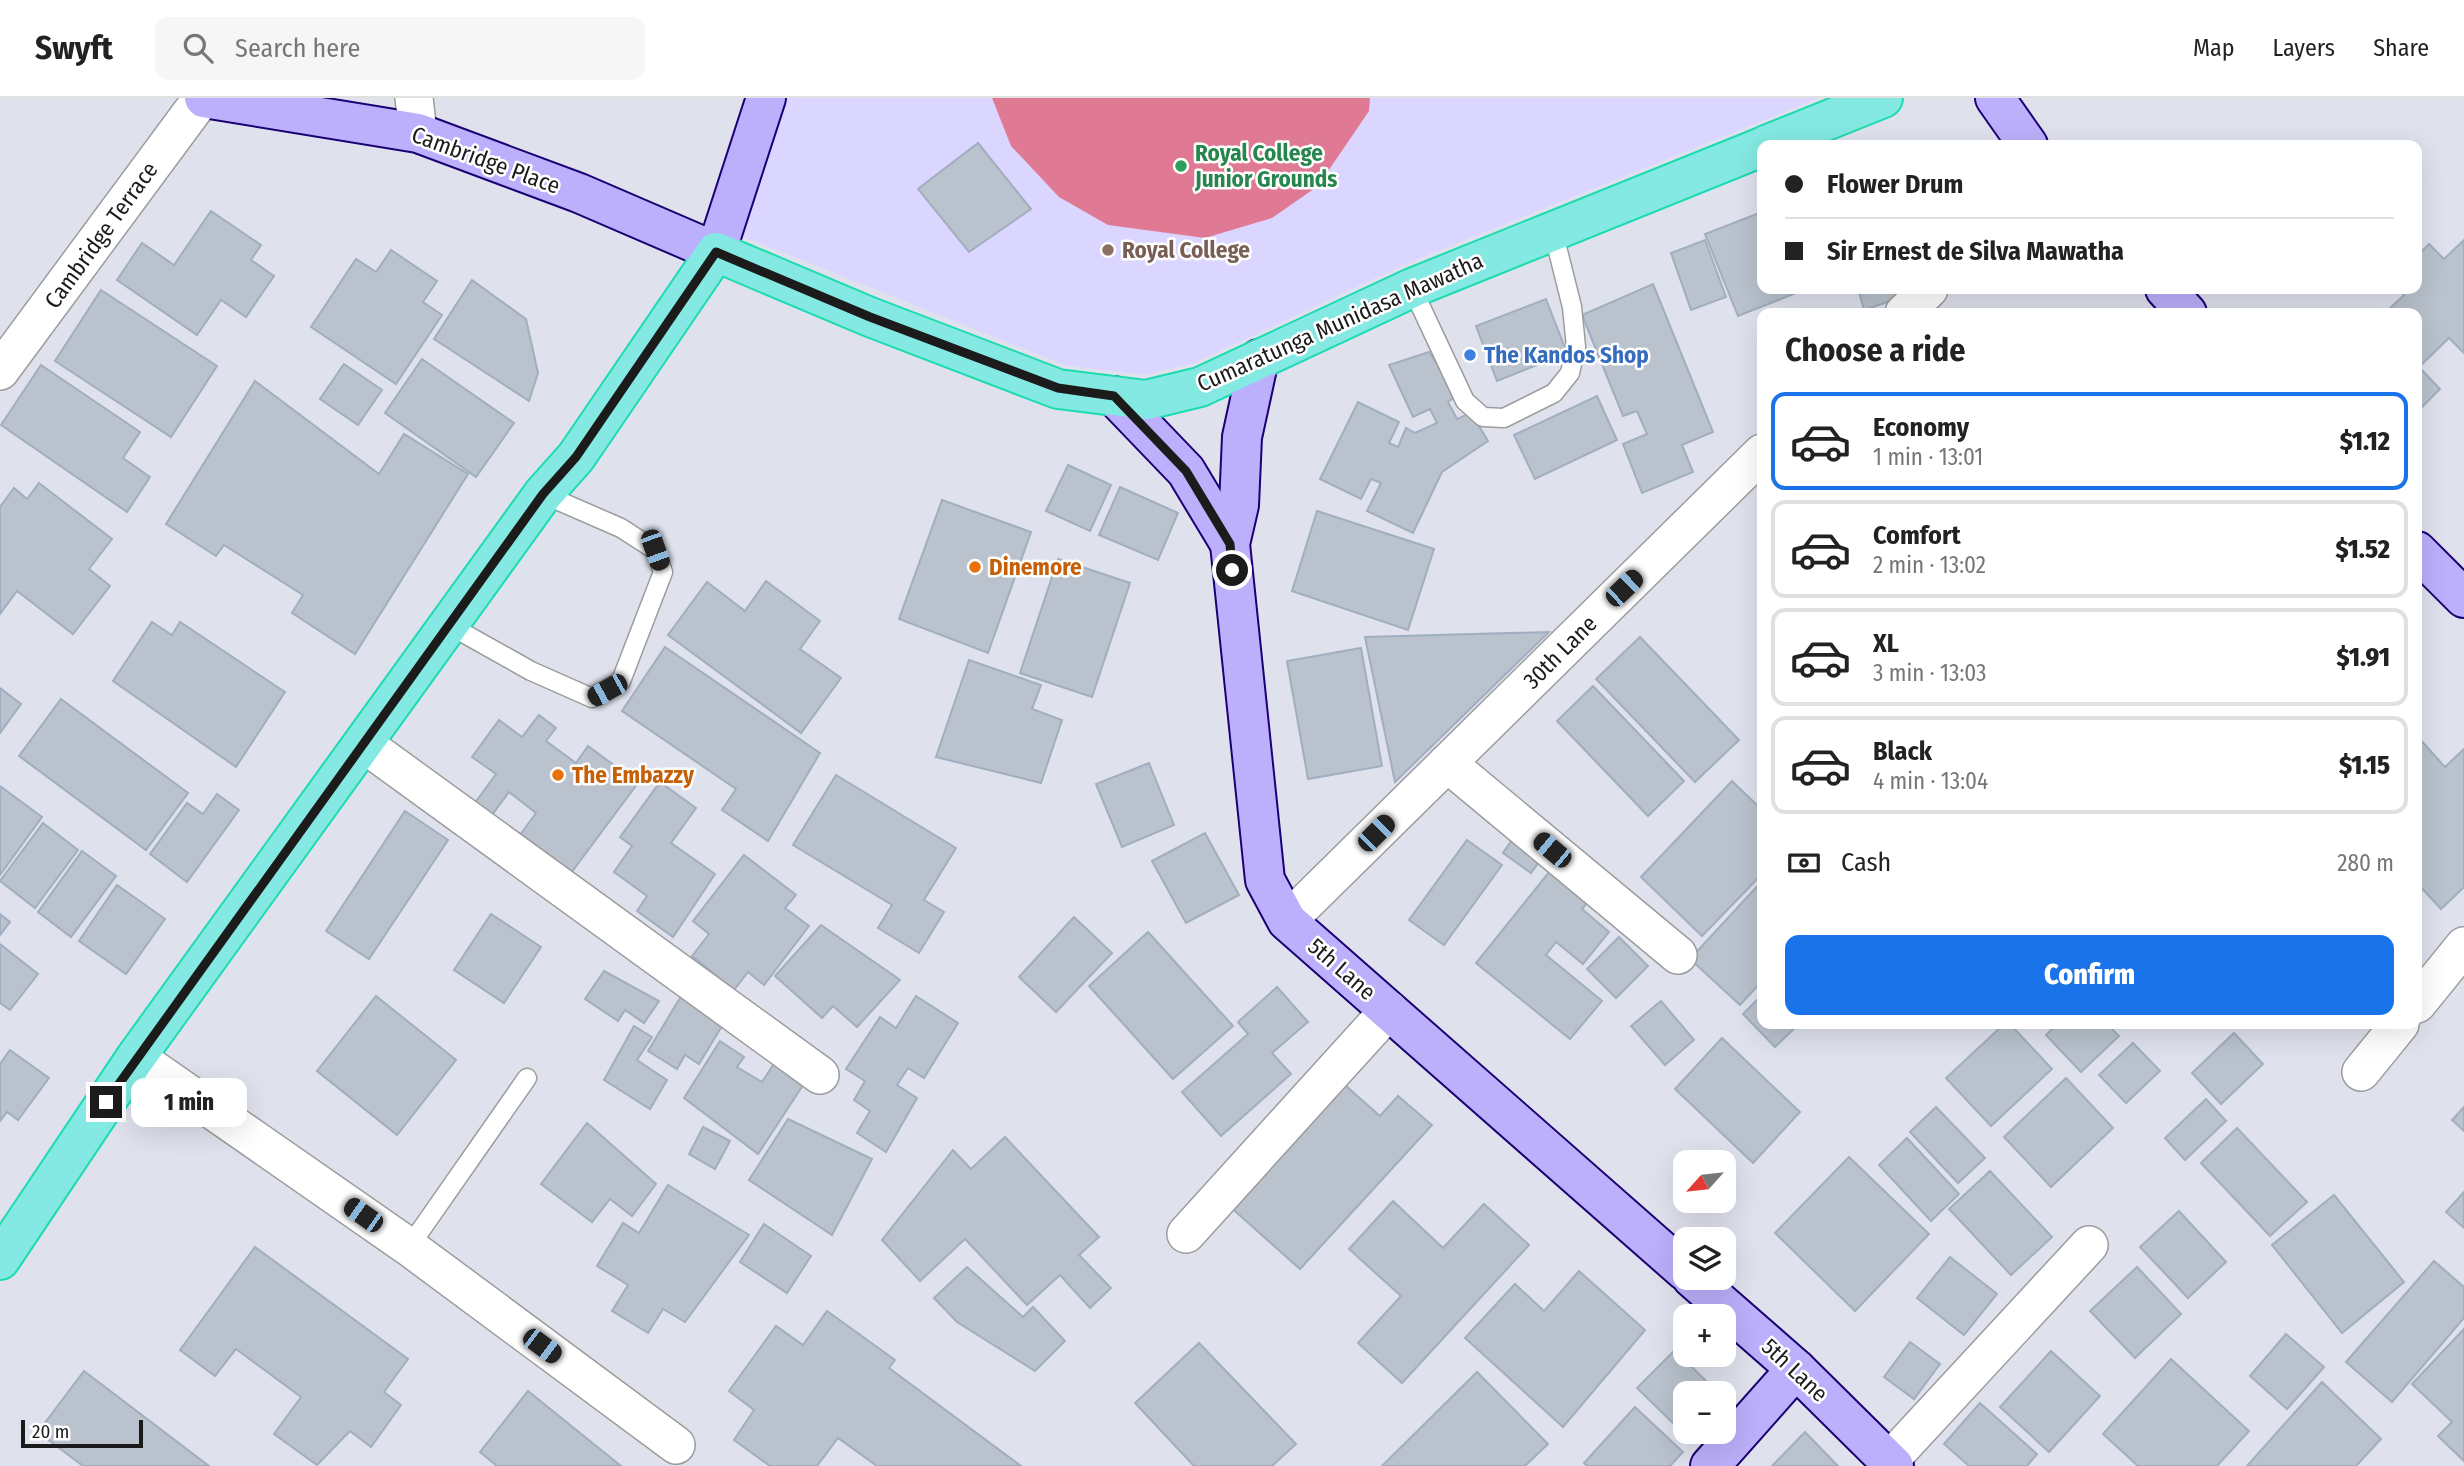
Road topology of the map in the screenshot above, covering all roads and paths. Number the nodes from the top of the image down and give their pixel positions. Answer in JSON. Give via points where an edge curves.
{"nodes":[{"id":1,"x":203,"y":98,"type":"edge"},
{"id":2,"x":766,"y":98,"type":"edge"},
{"id":3,"x":1883,"y":98,"type":"edge"},
{"id":4,"x":1995,"y":98,"type":"edge"},
{"id":5,"x":416,"y":116,"type":"edge"},
{"id":6,"x":1779,"y":140,"type":"edge"},
{"id":7,"x":2024,"y":140,"type":"edge"},
{"id":8,"x":1757,"y":149,"type":"edge"},
{"id":9,"x":1553,"y":231,"type":"junction"},
{"id":10,"x":716,"y":252,"type":"junction"},
{"id":11,"x":1412,"y":288,"type":"junction"},
{"id":12,"x":1924,"y":294,"type":"edge"},
{"id":13,"x":2170,"y":294,"type":"edge"},
{"id":14,"x":1909,"y":308,"type":"edge"},
{"id":15,"x":2183,"y":308,"type":"edge"},
{"id":16,"x":1259,"y":359,"type":"junction"},
{"id":17,"x":0,"y":371,"type":"edge"},
{"id":18,"x":1114,"y":396,"type":"junction"},
{"id":19,"x":1757,"y":458,"type":"edge"},
{"id":20,"x":543,"y":494,"type":"junction"},
{"id":21,"x":1230,"y":544,"type":"junction"},
{"id":22,"x":2422,"y":556,"type":"edge"},
{"id":23,"x":2464,"y":598,"type":"edge"},
{"id":24,"x":449,"y":625,"type":"junction"},
{"id":25,"x":364,"y":744,"type":"junction"},
{"id":26,"x":1447,"y":763,"type":"junction"},
{"id":27,"x":1287,"y":921,"type":"junction"},
{"id":28,"x":2464,"y":946,"type":"edge"},
{"id":29,"x":1678,"y":955,"type":"dead end"},
{"id":30,"x":2422,"y":998,"type":"edge"},
{"id":31,"x":1389,"y":1010,"type":"junction"},
{"id":32,"x":2396,"y":1029,"type":"edge"},
{"id":33,"x":136,"y":1057,"type":"junction"},
{"id":34,"x":2361,"y":1072,"type":"dead end"},
{"id":35,"x":820,"y":1075,"type":"dead end"},
{"id":36,"x":527,"y":1078,"type":"dead end"},
{"id":37,"x":1186,"y":1234,"type":"dead end"},
{"id":38,"x":2089,"y":1245,"type":"dead end"},
{"id":39,"x":409,"y":1247,"type":"junction"},
{"id":40,"x":0,"y":1259,"type":"edge"},
{"id":41,"x":1673,"y":1260,"type":"edge"},
{"id":42,"x":1706,"y":1290,"type":"edge"},
{"id":43,"x":1796,"y":1369,"type":"junction"},
{"id":44,"x":676,"y":1445,"type":"dead end"},
{"id":45,"x":1892,"y":1464,"type":"edge"},
{"id":46,"x":1710,"y":1466,"type":"edge"}],
"edges":[{"from":1,"to":5,"type":"main road","name":"Cambridge Place"},
{"from":1,"to":17,"type":"street","name":"Cambridge Terrace"},
{"from":2,"to":10,"type":"main road"},
{"from":3,"to":6,"type":"highway","name":"Cumaratunga Munidasa Mawatha"},
{"from":4,"to":7,"type":"main road"},
{"from":5,"to":10,"type":"main road","name":"Cambridge Place"},
{"from":8,"to":9,"type":"highway","name":"Cumaratunga Munidasa Mawatha"},
{"from":9,"to":11,"type":"highway","name":"Cumaratunga Munidasa Mawatha"},
{"from":9,"to":11,"type":"lane","via":[[1572,307],[1576,347],[1570,373],[1554,393],[1504,418],[1483,417],[1465,401]]},
{"from":10,"to":18,"type":"highway","name":"Cumaratunga Munidasa Mawatha","via":[[1058,388]]},
{"from":10,"to":20,"type":"highway","via":[[576,457]]},
{"from":11,"to":16,"type":"highway","name":"Cumaratunga Munidasa Mawatha"},
{"from":12,"to":14,"type":"street"},
{"from":13,"to":15,"type":"main road"},
{"from":16,"to":18,"type":"highway","name":"Cumaratunga Munidasa Mawatha","via":[[1199,387],[1146,400]]},
{"from":16,"to":21,"type":"main road","name":"5th Lane","via":[[1242,437],[1239,505]]},
{"from":18,"to":21,"type":"main road","name":"5th Lane","via":[[1186,471]]},
{"from":19,"to":26,"type":"street","name":"30th Lane"},
{"from":20,"to":24,"type":"highway"},
{"from":20,"to":24,"type":"lane","via":[[621,528],[655,550],[663,572],[621,681],[592,698],[531,671]]},
{"from":21,"to":27,"type":"main road","name":"5th Lane","via":[[1265,880]]},
{"from":22,"to":23,"type":"main road"},
{"from":24,"to":25,"type":"highway"},
{"from":25,"to":33,"type":"highway"},
{"from":25,"to":35,"type":"street"},
{"from":26,"to":27,"type":"street","name":"30th Lane"},
{"from":26,"to":29,"type":"street"},
{"from":27,"to":31,"type":"main road","name":"5th Lane"},
{"from":28,"to":30,"type":"street"},
{"from":31,"to":37,"type":"street"},
{"from":31,"to":41,"type":"main road","name":"5th Lane"},
{"from":32,"to":34,"type":"street"},
{"from":33,"to":39,"type":"street"},
{"from":33,"to":40,"type":"highway"},
{"from":36,"to":39,"type":"lane"},
{"from":38,"to":45,"type":"street"},
{"from":39,"to":44,"type":"street"},
{"from":42,"to":43,"type":"main road","name":"5th Lane"},
{"from":43,"to":45,"type":"main road","name":"5th Lane"},
{"from":43,"to":46,"type":"main road"}]}
